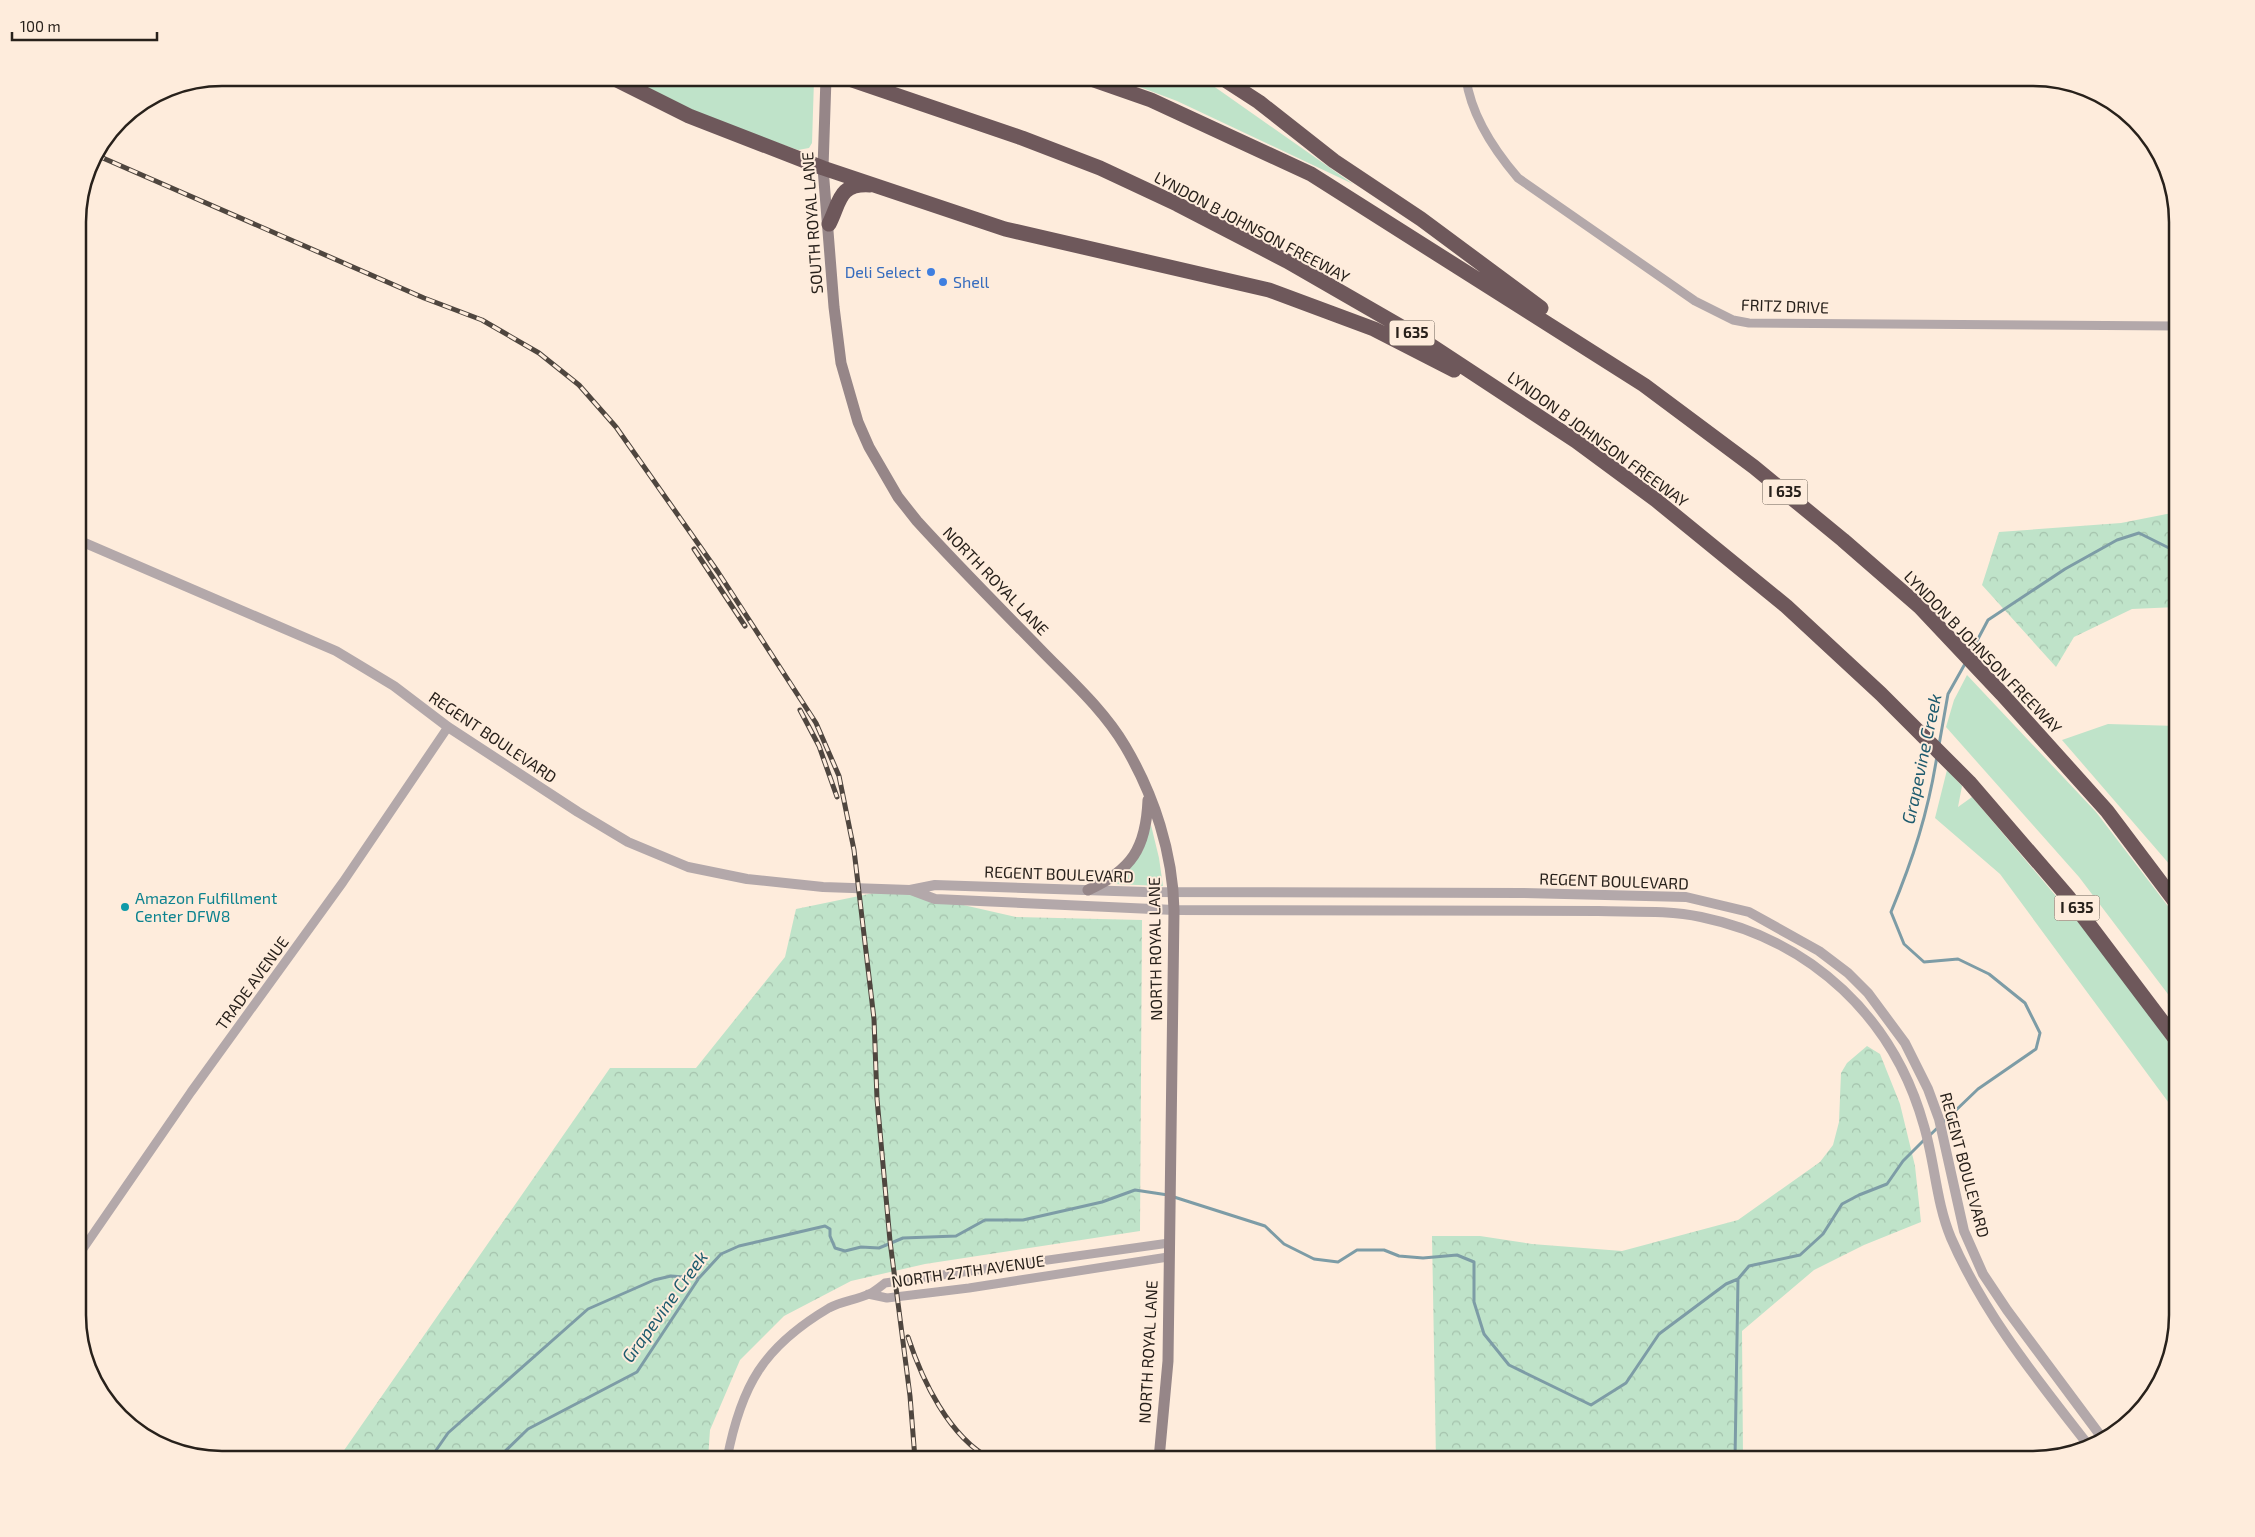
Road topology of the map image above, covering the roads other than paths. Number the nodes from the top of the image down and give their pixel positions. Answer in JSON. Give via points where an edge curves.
{"nodes":[{"id":1,"x":1235,"y":86,"type":"edge"},
{"id":2,"x":1468,"y":86,"type":"edge"},
{"id":3,"x":631,"y":87,"type":"edge"},
{"id":4,"x":826,"y":87,"type":"edge"},
{"id":5,"x":872,"y":87,"type":"edge"},
{"id":6,"x":1112,"y":87,"type":"edge"},
{"id":7,"x":823,"y":168,"type":"junction"},
{"id":8,"x":875,"y":186,"type":"junction"},
{"id":9,"x":828,"y":224,"type":"junction"},
{"id":10,"x":834,"y":307,"type":"joint"},
{"id":11,"x":2169,"y":326,"type":"edge"},
{"id":12,"x":1644,"y":385,"type":"junction"},
{"id":13,"x":1576,"y":441,"type":"junction"},
{"id":14,"x":87,"y":544,"type":"edge"},
{"id":15,"x":448,"y":726,"type":"junction"},
{"id":16,"x":1148,"y":793,"type":"junction"},
{"id":17,"x":910,"y":890,"type":"junction"},
{"id":18,"x":1088,"y":890,"type":"junction"},
{"id":19,"x":1174,"y":891,"type":"junction"},
{"id":20,"x":2169,"y":892,"type":"edge"},
{"id":21,"x":1174,"y":910,"type":"junction"},
{"id":22,"x":1889,"y":1020,"type":"junction"},
{"id":23,"x":1878,"y":1028,"type":"junction"},
{"id":24,"x":2169,"y":1029,"type":"edge"},
{"id":25,"x":87,"y":1243,"type":"edge"},
{"id":26,"x":1169,"y":1243,"type":"junction"},
{"id":27,"x":1168,"y":1257,"type":"junction"},
{"id":28,"x":966,"y":1272,"type":"junction"},
{"id":29,"x":969,"y":1288,"type":"junction"},
{"id":30,"x":868,"y":1294,"type":"junction"},
{"id":31,"x":2099,"y":1433,"type":"edge"},
{"id":32,"x":2085,"y":1440,"type":"edge"},
{"id":33,"x":729,"y":1451,"type":"edge"},
{"id":34,"x":1160,"y":1451,"type":"edge"}],
"edges":[{"from":1,"to":12,"type":"highway","via":[[1334,161],[1421,219]]},
{"from":2,"to":11,"type":"street","name":"FRITZ DRIVE","via":[[1483,128],[1518,178],[1691,298],[1733,320],[1749,323]]},
{"from":3,"to":7,"type":"highway","via":[[689,116]]},
{"from":4,"to":7,"type":"main road","name":"SOUTH ROYAL LANE"},
{"from":5,"to":13,"type":"highway","name":"LYNDON B JOHNSON FREEWAY","number":"I 635","via":[[1100,168],[1177,204],[1287,261],[1412,333]]},
{"from":6,"to":12,"type":"highway","name":"LYNDON B JOHNSON FREEWAY","number":"I 635","via":[[1151,100],[1311,174]]},
{"from":7,"to":8,"type":"highway"},
{"from":7,"to":9,"type":"main road","name":"SOUTH ROYAL LANE"},
{"from":8,"to":9,"type":"highway","via":[[849,188],[840,196]]},
{"from":8,"to":13,"type":"highway","via":[[1005,229],[1242,282],[1338,314],[1419,351]]},
{"from":9,"to":10,"type":"main road","name":"SOUTH ROYAL LANE"},
{"from":10,"to":16,"type":"main road","name":"NORTH ROYAL LANE","via":[[841,363],[858,422],[898,497],[947,554],[1098,709],[1124,745]]},
{"from":12,"to":20,"type":"highway","name":"LYNDON B JOHNSON FREEWAY","number":"I 635","via":[[1754,467],[1920,607],[2107,811]]},
{"from":13,"to":24,"type":"highway","name":"LYNDON B JOHNSON FREEWAY","number":"I 635","via":[[1656,500],[1786,606],[1881,694],[1969,782],[2069,898]]},
{"from":14,"to":15,"type":"street","name":"REGENT BOULEVARD","via":[[336,651],[394,686]]},
{"from":15,"to":17,"type":"street","name":"REGENT BOULEVARD","via":[[628,842],[688,867],[747,879],[823,887]]},
{"from":15,"to":25,"type":"street","name":"TRADE AVENUE","via":[[342,884],[189,1095]]},
{"from":16,"to":18,"type":"main road","via":[[1146,826],[1135,855],[1116,874]]},
{"from":16,"to":19,"type":"main road","name":"NORTH ROYAL LANE","via":[[1163,838]]},
{"from":17,"to":18,"type":"street","name":"REGENT BOULEVARD","via":[[935,885]]},
{"from":17,"to":21,"type":"street","name":"REGENT BOULEVARD","via":[[935,899]]},
{"from":18,"to":19,"type":"street","name":"REGENT BOULEVARD"},
{"from":19,"to":21,"type":"main road","name":"NORTH ROYAL LANE"},
{"from":19,"to":22,"type":"street","name":"REGENT BOULEVARD","via":[[1686,897],[1749,912],[1812,947],[1848,973]]},
{"from":21,"to":23,"type":"street","name":"REGENT BOULEVARD","via":[[1598,911],[1700,916],[1744,929],[1802,957],[1851,996]]},
{"from":21,"to":26,"type":"main road","name":"NORTH ROYAL LANE"},
{"from":22,"to":23,"type":"street"},
{"from":22,"to":31,"type":"street","name":"REGENT BOULEVARD","via":[[1906,1043],[1928,1089],[1939,1119],[1964,1231],[1983,1274]]},
{"from":23,"to":32,"type":"street","name":"REGENT BOULEVARD","via":[[1904,1069],[1924,1126],[1943,1215],[1969,1278],[1992,1319]]},
{"from":26,"to":27,"type":"main road","name":"NORTH ROYAL LANE"},
{"from":26,"to":28,"type":"street","name":"NORTH 27TH AVENUE"},
{"from":27,"to":29,"type":"street","name":"NORTH 27TH AVENUE"},
{"from":27,"to":34,"type":"main road","name":"NORTH ROYAL LANE","via":[[1168,1361]]},
{"from":28,"to":29,"type":"street"},
{"from":28,"to":30,"type":"street","name":"NORTH 27TH AVENUE","via":[[885,1284]]},
{"from":29,"to":30,"type":"street","name":"NORTH 27TH AVENUE","via":[[887,1298]]},
{"from":30,"to":33,"type":"street","via":[[830,1308],[771,1354],[750,1381],[742,1398]]}]}
